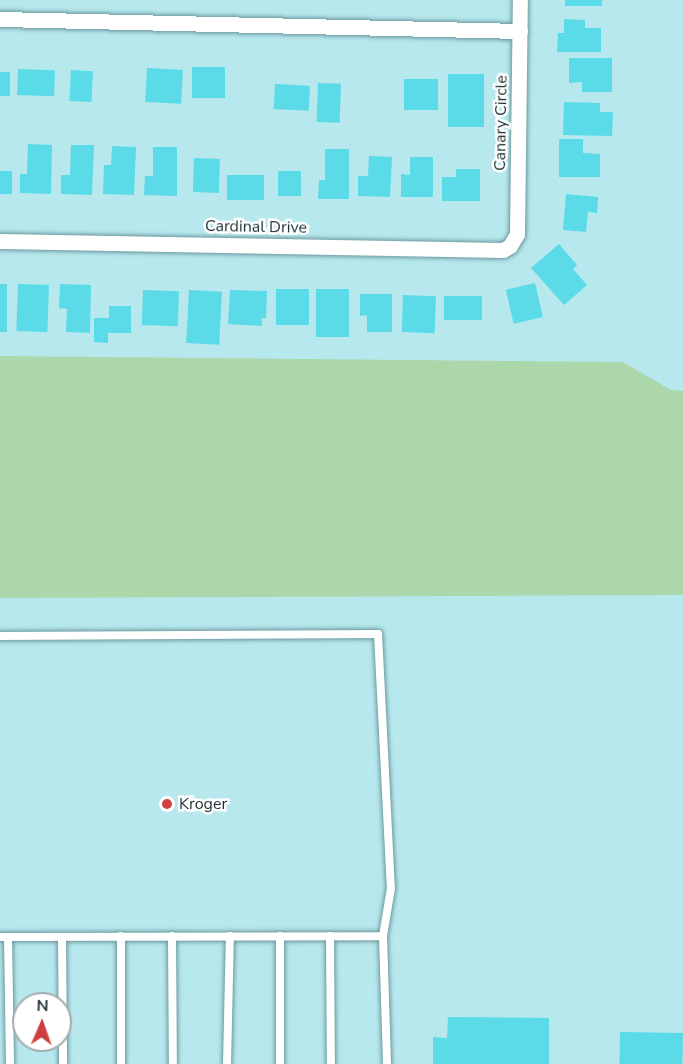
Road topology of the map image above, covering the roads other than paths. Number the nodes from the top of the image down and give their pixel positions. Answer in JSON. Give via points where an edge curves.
{"nodes":[{"id":1,"x":520,"y":0,"type":"edge"},
{"id":2,"x":0,"y":19,"type":"edge"},
{"id":3,"x":520,"y":31,"type":"junction"},
{"id":4,"x":0,"y":241,"type":"edge"},
{"id":5,"x":510,"y":246,"type":"joint"},
{"id":6,"x":0,"y":636,"type":"edge"},
{"id":7,"x":121,"y":936,"type":"junction"},
{"id":8,"x":172,"y":936,"type":"junction"},
{"id":9,"x":230,"y":936,"type":"junction"},
{"id":10,"x":280,"y":936,"type":"junction"},
{"id":11,"x":330,"y":936,"type":"junction"},
{"id":12,"x":383,"y":936,"type":"junction"},
{"id":13,"x":4,"y":937,"type":"edge"},
{"id":14,"x":62,"y":937,"type":"junction"},
{"id":15,"x":10,"y":1064,"type":"edge"},
{"id":16,"x":63,"y":1064,"type":"edge"},
{"id":17,"x":121,"y":1064,"type":"edge"},
{"id":18,"x":173,"y":1064,"type":"edge"},
{"id":19,"x":227,"y":1064,"type":"edge"},
{"id":20,"x":280,"y":1064,"type":"edge"},
{"id":21,"x":331,"y":1064,"type":"edge"},
{"id":22,"x":387,"y":1064,"type":"edge"}],
"edges":[{"from":1,"to":3,"type":"street","name":"Canary Circle"},
{"from":2,"to":3,"type":"street"},
{"from":3,"to":5,"type":"street","name":"Canary Circle","via":[[517,234]]},
{"from":4,"to":5,"type":"street","name":"Cardinal Drive","via":[[503,250]]},
{"from":6,"to":12,"type":"lane","via":[[378,634],[391,888]]},
{"from":7,"to":8,"type":"lane"},
{"from":7,"to":14,"type":"lane"},
{"from":7,"to":17,"type":"lane"},
{"from":8,"to":9,"type":"lane"},
{"from":8,"to":18,"type":"lane"},
{"from":9,"to":10,"type":"lane"},
{"from":9,"to":19,"type":"lane"},
{"from":10,"to":11,"type":"lane"},
{"from":10,"to":20,"type":"lane"},
{"from":11,"to":12,"type":"lane"},
{"from":11,"to":21,"type":"lane"},
{"from":12,"to":22,"type":"lane"},
{"from":13,"to":14,"type":"lane"},
{"from":13,"to":15,"type":"lane"},
{"from":14,"to":16,"type":"lane"}]}
